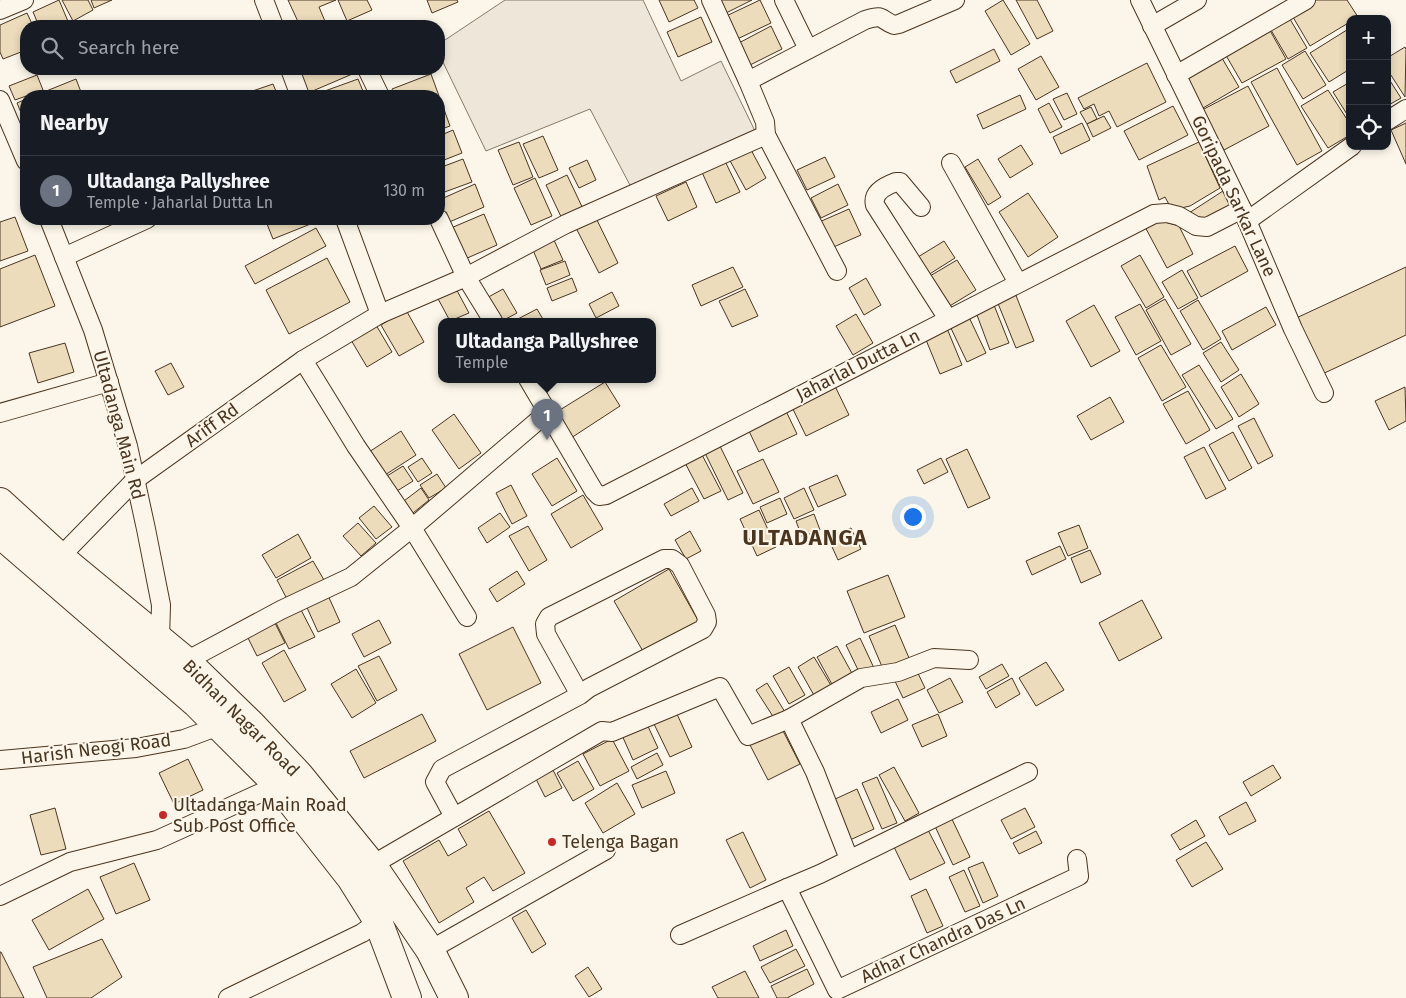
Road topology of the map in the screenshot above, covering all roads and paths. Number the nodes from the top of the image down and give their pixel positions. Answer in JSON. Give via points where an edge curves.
{"nodes":[{"id":1,"x":24,"y":0,"type":"edge"},
{"id":2,"x":264,"y":0,"type":"edge"},
{"id":3,"x":711,"y":0,"type":"edge"},
{"id":4,"x":784,"y":0,"type":"edge"},
{"id":5,"x":955,"y":0,"type":"edge"},
{"id":6,"x":1140,"y":0,"type":"edge"},
{"id":7,"x":1196,"y":0,"type":"edge"},
{"id":8,"x":1306,"y":0,"type":"edge"},
{"id":9,"x":0,"y":10,"type":"edge"},
{"id":10,"x":272,"y":20,"type":"edge"},
{"id":11,"x":1152,"y":26,"type":"junction"},
{"id":12,"x":808,"y":49,"type":"junction"},
{"id":13,"x":292,"y":75,"type":"edge"},
{"id":14,"x":370,"y":75,"type":"edge"},
{"id":15,"x":1176,"y":75,"type":"junction"},
{"id":16,"x":748,"y":81,"type":"junction"},
{"id":17,"x":298,"y":90,"type":"edge"},
{"id":18,"x":377,"y":90,"type":"edge"},
{"id":19,"x":0,"y":100,"type":"edge"},
{"id":20,"x":1406,"y":109,"type":"edge"},
{"id":21,"x":1391,"y":118,"type":"edge"},
{"id":22,"x":766,"y":135,"type":"junction"},
{"id":23,"x":20,"y":147,"type":"edge"},
{"id":24,"x":1346,"y":150,"type":"edge"},
{"id":25,"x":951,"y":163,"type":"dead end"},
{"id":26,"x":921,"y":207,"type":"dead end"},
{"id":27,"x":1245,"y":215,"type":"junction"},
{"id":28,"x":51,"y":225,"type":"edge"},
{"id":29,"x":134,"y":225,"type":"edge"},
{"id":30,"x":347,"y":225,"type":"edge"},
{"id":31,"x":441,"y":225,"type":"edge"},
{"id":32,"x":64,"y":258,"type":"junction"},
{"id":33,"x":837,"y":271,"type":"dead end"},
{"id":34,"x":466,"y":277,"type":"junction"},
{"id":35,"x":1018,"y":283,"type":"junction"},
{"id":36,"x":380,"y":314,"type":"junction"},
{"id":37,"x":491,"y":318,"type":"edge"},
{"id":38,"x":948,"y":319,"type":"junction"},
{"id":39,"x":303,"y":360,"type":"junction"},
{"id":40,"x":109,"y":382,"type":"junction"},
{"id":41,"x":530,"y":383,"type":"edge"},
{"id":42,"x":1324,"y":393,"type":"dead end"},
{"id":43,"x":548,"y":412,"type":"junction"},
{"id":44,"x":0,"y":413,"type":"edge"},
{"id":45,"x":136,"y":480,"type":"junction"},
{"id":46,"x":0,"y":502,"type":"edge"},
{"id":47,"x":412,"y":528,"type":"junction"},
{"id":48,"x":0,"y":534,"type":"edge"},
{"id":49,"x":60,"y":557,"type":"junction"},
{"id":50,"x":467,"y":617,"type":"dead end"},
{"id":51,"x":160,"y":639,"type":"junction"},
{"id":52,"x":969,"y":660,"type":"dead end"},
{"id":53,"x":186,"y":661,"type":"junction"},
{"id":54,"x":580,"y":694,"type":"junction"},
{"id":55,"x":788,"y":719,"type":"junction"},
{"id":56,"x":219,"y":726,"type":"junction"},
{"id":57,"x":0,"y":760,"type":"edge"},
{"id":58,"x":1028,"y":772,"type":"dead end"},
{"id":59,"x":278,"y":785,"type":"junction"},
{"id":60,"x":454,"y":817,"type":"junction"},
{"id":61,"x":606,"y":850,"type":"dead end"},
{"id":62,"x":849,"y":858,"type":"junction"},
{"id":63,"x":1076,"y":859,"type":"dead end"},
{"id":64,"x":372,"y":865,"type":"junction"},
{"id":65,"x":787,"y":888,"type":"junction"},
{"id":66,"x":0,"y":896,"type":"edge"},
{"id":67,"x":400,"y":907,"type":"junction"},
{"id":68,"x":378,"y":922,"type":"junction"},
{"id":69,"x":680,"y":935,"type":"dead end"},
{"id":70,"x":430,"y":950,"type":"junction"},
{"id":71,"x":234,"y":997,"type":"edge"},
{"id":72,"x":407,"y":998,"type":"edge"},
{"id":73,"x":454,"y":998,"type":"edge"}],
"edges":[{"from":1,"to":9,"type":"street"},
{"from":2,"to":10,"type":"street"},
{"from":3,"to":16,"type":"street"},
{"from":4,"to":12,"type":"street"},
{"from":5,"to":12,"type":"street","via":[[899,24],[894,25],[878,16],[865,20]]},
{"from":6,"to":11,"type":"street","name":"Goripada Sarkar Lane"},
{"from":7,"to":11,"type":"street"},
{"from":8,"to":15,"type":"street"},
{"from":11,"to":15,"type":"street","name":"Goripada Sarkar Lane"},
{"from":12,"to":16,"type":"street"},
{"from":13,"to":17,"type":"street"},
{"from":14,"to":18,"type":"street"},
{"from":15,"to":27,"type":"street","name":"Goripada Sarkar Lane"},
{"from":16,"to":22,"type":"street","via":[[765,122]]},
{"from":19,"to":23,"type":"street"},
{"from":20,"to":21,"type":"street"},
{"from":22,"to":33,"type":"street"},
{"from":22,"to":34,"type":"street","name":"Ariff Rd","via":[[566,224]]},
{"from":24,"to":27,"type":"street","name":"Jaharlal Dutta Ln"},
{"from":25,"to":35,"type":"street"},
{"from":26,"to":38,"type":"street","via":[[900,182],[875,194],[875,205]]},
{"from":27,"to":35,"type":"street","name":"Jaharlal Dutta Ln","via":[[1207,227],[1196,226],[1168,213],[1154,214]]},
{"from":27,"to":42,"type":"street","name":"Goripada Sarkar Lane"},
{"from":28,"to":32,"type":"street","name":"Ultadanga Main Rd"},
{"from":29,"to":32,"type":"street"},
{"from":30,"to":36,"type":"street"},
{"from":31,"to":34,"type":"street"},
{"from":32,"to":40,"type":"street","name":"Ultadanga Main Rd","via":[[93,330]]},
{"from":34,"to":36,"type":"street","name":"Ariff Rd"},
{"from":34,"to":37,"type":"street"},
{"from":35,"to":38,"type":"street","name":"Jaharlal Dutta Ln"},
{"from":36,"to":39,"type":"street","name":"Ariff Rd"},
{"from":38,"to":43,"type":"street","name":"Jaharlal Dutta Ln","via":[[606,495],[599,496],[594,491]]},
{"from":39,"to":45,"type":"street","name":"Ariff Rd"},
{"from":39,"to":47,"type":"street"},
{"from":40,"to":44,"type":"street"},
{"from":40,"to":45,"type":"street","name":"Ultadanga Main Rd"},
{"from":41,"to":43,"type":"street","name":"Jaharlal Dutta Ln"},
{"from":43,"to":47,"type":"street"},
{"from":45,"to":49,"type":"street","name":"Ariff Rd"},
{"from":45,"to":51,"type":"street","name":"Ultadanga Main Rd","via":[[161,604]]},
{"from":46,"to":49,"type":"main road","name":"Bidhan Nagar Road"},
{"from":47,"to":50,"type":"street"},
{"from":47,"to":53,"type":"street","via":[[351,577]]},
{"from":48,"to":56,"type":"main road","name":"Bidhan Nagar Road"},
{"from":49,"to":51,"type":"main road","name":"Bidhan Nagar Road"},
{"from":51,"to":53,"type":"main road","name":"Bidhan Nagar Road"},
{"from":52,"to":55,"type":"street","via":[[934,658],[898,672],[861,678]]},
{"from":53,"to":64,"type":"main road","name":"Bidhan Nagar Road","via":[[252,724],[299,775]]},
{"from":54,"to":54,"type":"street","via":[[546,634],[545,624],[549,617],[664,559],[672,559],[680,565],[706,615],[703,629]]},
{"from":54,"to":60,"type":"street","via":[[442,769],[436,782]]},
{"from":55,"to":60,"type":"street","via":[[748,736],[720,687],[612,732],[602,731]]},
{"from":55,"to":62,"type":"street","via":[[815,772]]},
{"from":56,"to":57,"type":"street","name":"Harish Neogi Road","via":[[184,739],[136,748]]},
{"from":56,"to":59,"type":"main road","name":"Bidhan Nagar Road"},
{"from":58,"to":62,"type":"street"},
{"from":59,"to":66,"type":"street","via":[[157,840],[70,862]]},
{"from":59,"to":68,"type":"main road","name":"Bidhan Nagar Road","via":[[350,878]]},
{"from":60,"to":64,"type":"street"},
{"from":61,"to":70,"type":"street"},
{"from":62,"to":65,"type":"street"},
{"from":63,"to":65,"type":"street","name":"Adhar Chandra Das Ln","via":[[1079,876],[837,990]]},
{"from":64,"to":67,"type":"main road","name":"Bidhan Nagar Road"},
{"from":65,"to":69,"type":"street"},
{"from":67,"to":68,"type":"street"},
{"from":67,"to":70,"type":"main road","name":"Bidhan Nagar Road"},
{"from":68,"to":71,"type":"street"},
{"from":68,"to":72,"type":"main road","name":"Bidhan Nagar Road"},
{"from":70,"to":73,"type":"main road","name":"Bidhan Nagar Road"}]}
